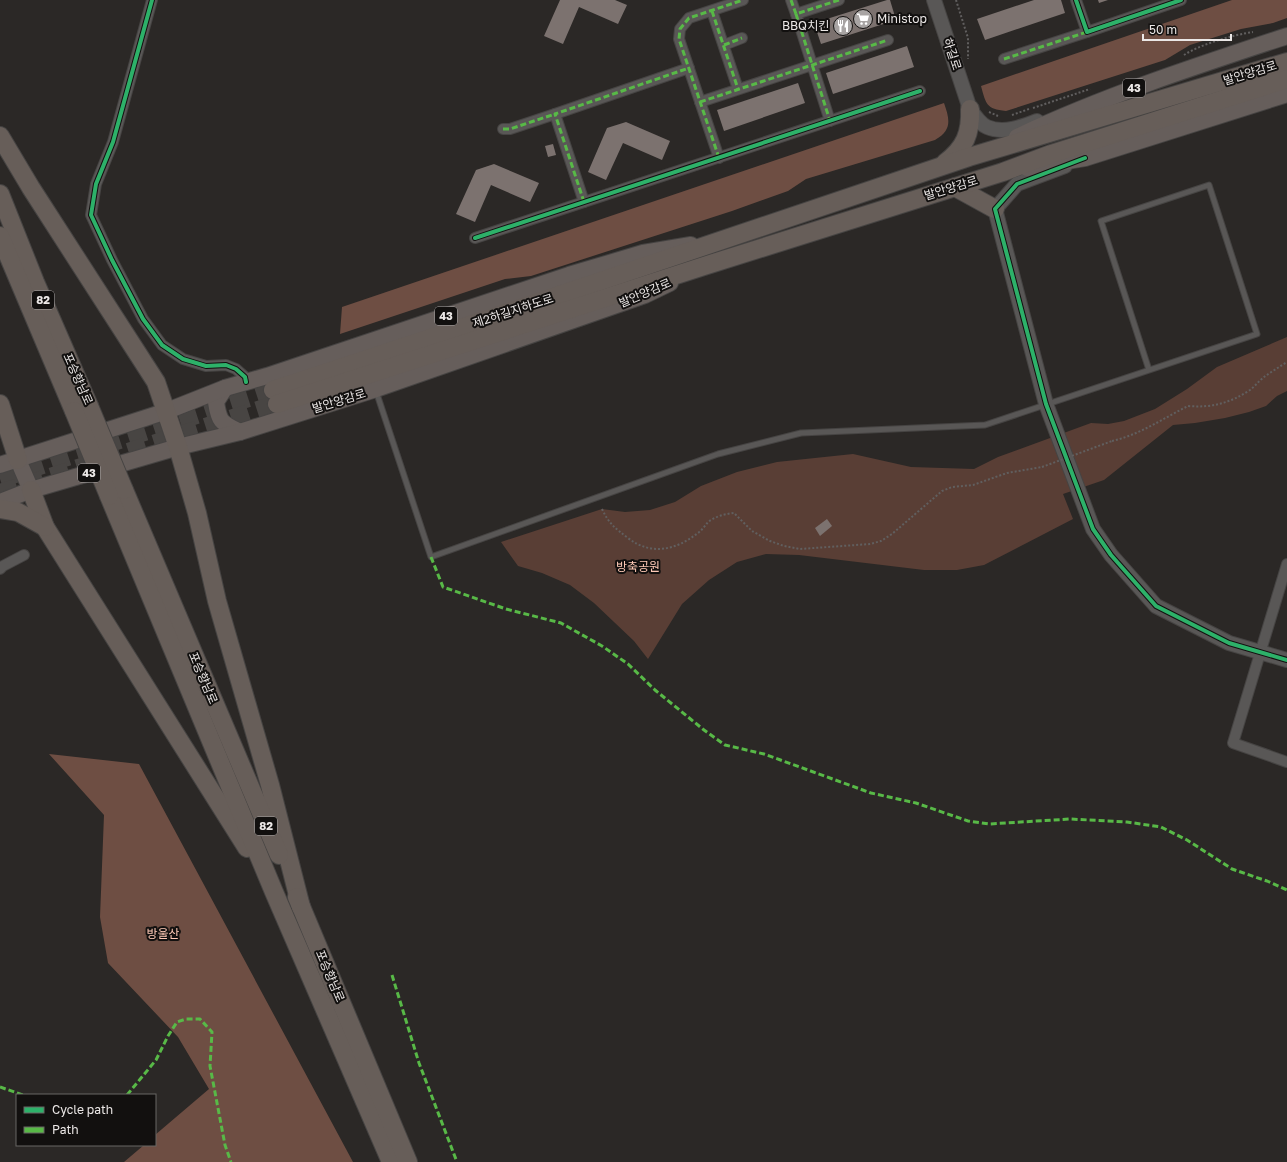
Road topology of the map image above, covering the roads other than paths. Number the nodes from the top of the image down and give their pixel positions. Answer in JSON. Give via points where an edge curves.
{"nodes":[{"id":1,"x":152,"y":0,"type":"edge"},
{"id":2,"x":743,"y":0,"type":"edge"},
{"id":3,"x":791,"y":0,"type":"edge"},
{"id":4,"x":838,"y":0,"type":"edge"},
{"id":5,"x":934,"y":0,"type":"edge"},
{"id":6,"x":1076,"y":0,"type":"edge"},
{"id":7,"x":1180,"y":0,"type":"edge"},
{"id":8,"x":712,"y":11,"type":"junction"},
{"id":9,"x":796,"y":14,"type":"junction"},
{"id":10,"x":1087,"y":32,"type":"junction"},
{"id":11,"x":1287,"y":36,"type":"edge"},
{"id":12,"x":742,"y":38,"type":"dead end"},
{"id":13,"x":888,"y":40,"type":"dead end"},
{"id":14,"x":724,"y":45,"type":"junction"},
{"id":15,"x":1004,"y":60,"type":"dead end"},
{"id":16,"x":1287,"y":62,"type":"edge"},
{"id":17,"x":813,"y":65,"type":"junction"},
{"id":18,"x":689,"y":68,"type":"junction"},
{"id":19,"x":1287,"y":79,"type":"edge"},
{"id":20,"x":1143,"y":85,"type":"junction"},
{"id":21,"x":738,"y":89,"type":"junction"},
{"id":22,"x":920,"y":91,"type":"dead end"},
{"id":23,"x":1287,"y":94,"type":"edge"},
{"id":24,"x":700,"y":102,"type":"junction"},
{"id":25,"x":977,"y":108,"type":"junction"},
{"id":26,"x":556,"y":114,"type":"junction"},
{"id":27,"x":830,"y":121,"type":"junction"},
{"id":28,"x":503,"y":129,"type":"dead end"},
{"id":29,"x":0,"y":136,"type":"edge"},
{"id":30,"x":986,"y":151,"type":"junction"},
{"id":31,"x":719,"y":158,"type":"junction"},
{"id":32,"x":1085,"y":158,"type":"junction"},
{"id":33,"x":941,"y":166,"type":"junction"},
{"id":34,"x":1003,"y":172,"type":"junction"},
{"id":35,"x":955,"y":187,"type":"junction"},
{"id":36,"x":0,"y":194,"type":"edge"},
{"id":37,"x":584,"y":202,"type":"junction"},
{"id":38,"x":994,"y":209,"type":"junction"},
{"id":39,"x":0,"y":236,"type":"edge"},
{"id":40,"x":475,"y":238,"type":"dead end"},
{"id":41,"x":730,"y":238,"type":"junction"},
{"id":42,"x":704,"y":266,"type":"junction"},
{"id":43,"x":1149,"y":370,"type":"junction"},
{"id":44,"x":246,"y":382,"type":"junction"},
{"id":45,"x":225,"y":388,"type":"junction"},
{"id":46,"x":376,"y":389,"type":"junction"},
{"id":47,"x":1046,"y":404,"type":"junction"},
{"id":48,"x":0,"y":405,"type":"edge"},
{"id":49,"x":82,"y":408,"type":"junction"},
{"id":50,"x":167,"y":411,"type":"junction"},
{"id":51,"x":0,"y":412,"type":"edge"},
{"id":52,"x":240,"y":432,"type":"junction"},
{"id":53,"x":178,"y":447,"type":"junction"},
{"id":54,"x":18,"y":460,"type":"junction"},
{"id":55,"x":0,"y":466,"type":"edge"},
{"id":56,"x":31,"y":490,"type":"junction"},
{"id":57,"x":117,"y":493,"type":"junction"},
{"id":58,"x":0,"y":502,"type":"edge"},
{"id":59,"x":0,"y":509,"type":"edge"},
{"id":60,"x":45,"y":527,"type":"junction"},
{"id":61,"x":24,"y":555,"type":"dead end"},
{"id":62,"x":1287,"y":564,"type":"edge"},
{"id":63,"x":0,"y":569,"type":"edge"},
{"id":64,"x":1261,"y":652,"type":"junction"},
{"id":65,"x":1287,"y":660,"type":"edge"},
{"id":66,"x":1287,"y":762,"type":"edge"},
{"id":67,"x":274,"y":892,"type":"junction"},
{"id":68,"x":301,"y":907,"type":"junction"},
{"id":69,"x":391,"y":1162,"type":"edge"},
{"id":70,"x":408,"y":1162,"type":"edge"}],
"edges":[{"from":1,"to":44,"type":"street","via":[[113,142],[96,184],[91,215],[143,319],[162,345],[183,359],[206,366],[226,365],[236,369],[245,377]]},
{"from":2,"to":8,"type":"street"},
{"from":3,"to":9,"type":"street"},
{"from":4,"to":9,"type":"street"},
{"from":5,"to":25,"type":"street","name":"하길로"},
{"from":6,"to":10,"type":"street"},
{"from":7,"to":10,"type":"street"},
{"from":8,"to":14,"type":"street"},
{"from":8,"to":18,"type":"street","via":[[690,18],[680,29],[679,39]]},
{"from":9,"to":17,"type":"street"},
{"from":10,"to":15,"type":"street"},
{"from":11,"to":20,"type":"main road","number":"43"},
{"from":12,"to":14,"type":"street"},
{"from":13,"to":17,"type":"street"},
{"from":14,"to":21,"type":"street"},
{"from":16,"to":30,"type":"highway","name":"발안양감로"},
{"from":17,"to":21,"type":"street"},
{"from":17,"to":27,"type":"street"},
{"from":18,"to":24,"type":"street"},
{"from":18,"to":26,"type":"street"},
{"from":19,"to":34,"type":"highway","name":"발안양감로","via":[[1051,154]]},
{"from":20,"to":25,"type":"street","via":[[1011,129],[998,130],[986,127]]},
{"from":20,"to":30,"type":"main road","number":"43","via":[[1060,117]]},
{"from":21,"to":24,"type":"street"},
{"from":22,"to":27,"type":"street"},
{"from":23,"to":32,"type":"main road","number":"43"},
{"from":24,"to":31,"type":"street"},
{"from":25,"to":33,"type":"highway","via":[[961,147]]},
{"from":26,"to":28,"type":"street"},
{"from":26,"to":37,"type":"street"},
{"from":27,"to":31,"type":"street"},
{"from":29,"to":50,"type":"highway","via":[[30,188],[156,382]]},
{"from":30,"to":33,"type":"highway","name":"발안양감로","number":"43"},
{"from":31,"to":37,"type":"street"},
{"from":32,"to":34,"type":"main road","number":"43"},
{"from":32,"to":38,"type":"street","via":[[1017,184]]},
{"from":33,"to":41,"type":"highway","name":"발안양감로","number":"43"},
{"from":34,"to":35,"type":"highway","name":"발안양감로","number":"43"},
{"from":35,"to":38,"type":"highway"},
{"from":35,"to":42,"type":"highway","name":"발안양감로","number":"43"},
{"from":36,"to":49,"type":"highway","name":"포승향남로","number":"82"},
{"from":37,"to":40,"type":"street"},
{"from":38,"to":47,"type":"street"},
{"from":39,"to":49,"type":"highway","name":"포승향남로","number":"82"},
{"from":41,"to":42,"type":"highway","name":"제2하길지하도로","via":[[275,397]]},
{"from":41,"to":44,"type":"main road","name":"발안양감로","number":"43","via":[[643,253],[569,275]]},
{"from":42,"to":46,"type":"main road","name":"발안양감로","number":"43","via":[[645,295]]},
{"from":43,"to":43,"type":"lane","via":[[1101,221],[1209,185],[1257,334]]},
{"from":43,"to":47,"type":"lane"},
{"from":44,"to":45,"type":"main road","name":"발안양감로","number":"43"},
{"from":45,"to":50,"type":"main road","name":"발안양감로","number":"43"},
{"from":45,"to":52,"type":"main road","via":[[216,402],[218,416],[224,424]]},
{"from":46,"to":47,"type":"lane","via":[[431,557],[718,454],[801,433],[985,425]]},
{"from":46,"to":52,"type":"main road","name":"발안양감로","number":"43"},
{"from":47,"to":64,"type":"street","via":[[1093,529],[1110,555],[1156,606],[1229,643]]},
{"from":48,"to":51,"type":"highway"},
{"from":48,"to":54,"type":"highway"},
{"from":49,"to":57,"type":"highway","name":"포승향남로","number":"82","bridge":true},
{"from":50,"to":53,"type":"highway"},
{"from":50,"to":54,"type":"main road","name":"발안양감로","number":"43"},
{"from":52,"to":53,"type":"main road","name":"발안양감로","number":"43"},
{"from":53,"to":56,"type":"main road","name":"발안양감로","number":"43"},
{"from":53,"to":68,"type":"highway","via":[[197,513],[217,601],[270,785]]},
{"from":54,"to":55,"type":"main road","name":"발안양감로","number":"43"},
{"from":54,"to":56,"type":"main road"},
{"from":56,"to":58,"type":"main road","name":"발안양감로","number":"43"},
{"from":56,"to":60,"type":"highway"},
{"from":57,"to":67,"type":"highway","name":"포승향남로","number":"82"},
{"from":57,"to":68,"type":"highway","name":"포승향남로","number":"82"},
{"from":59,"to":60,"type":"highway","via":[[18,512]]},
{"from":60,"to":67,"type":"highway"},
{"from":61,"to":63,"type":"street"},
{"from":62,"to":64,"type":"street"},
{"from":64,"to":65,"type":"street"},
{"from":64,"to":66,"type":"street","via":[[1233,743]]},
{"from":67,"to":69,"type":"highway","name":"포승향남로","number":"82"},
{"from":68,"to":70,"type":"highway","name":"포승향남로","number":"82"}]}
